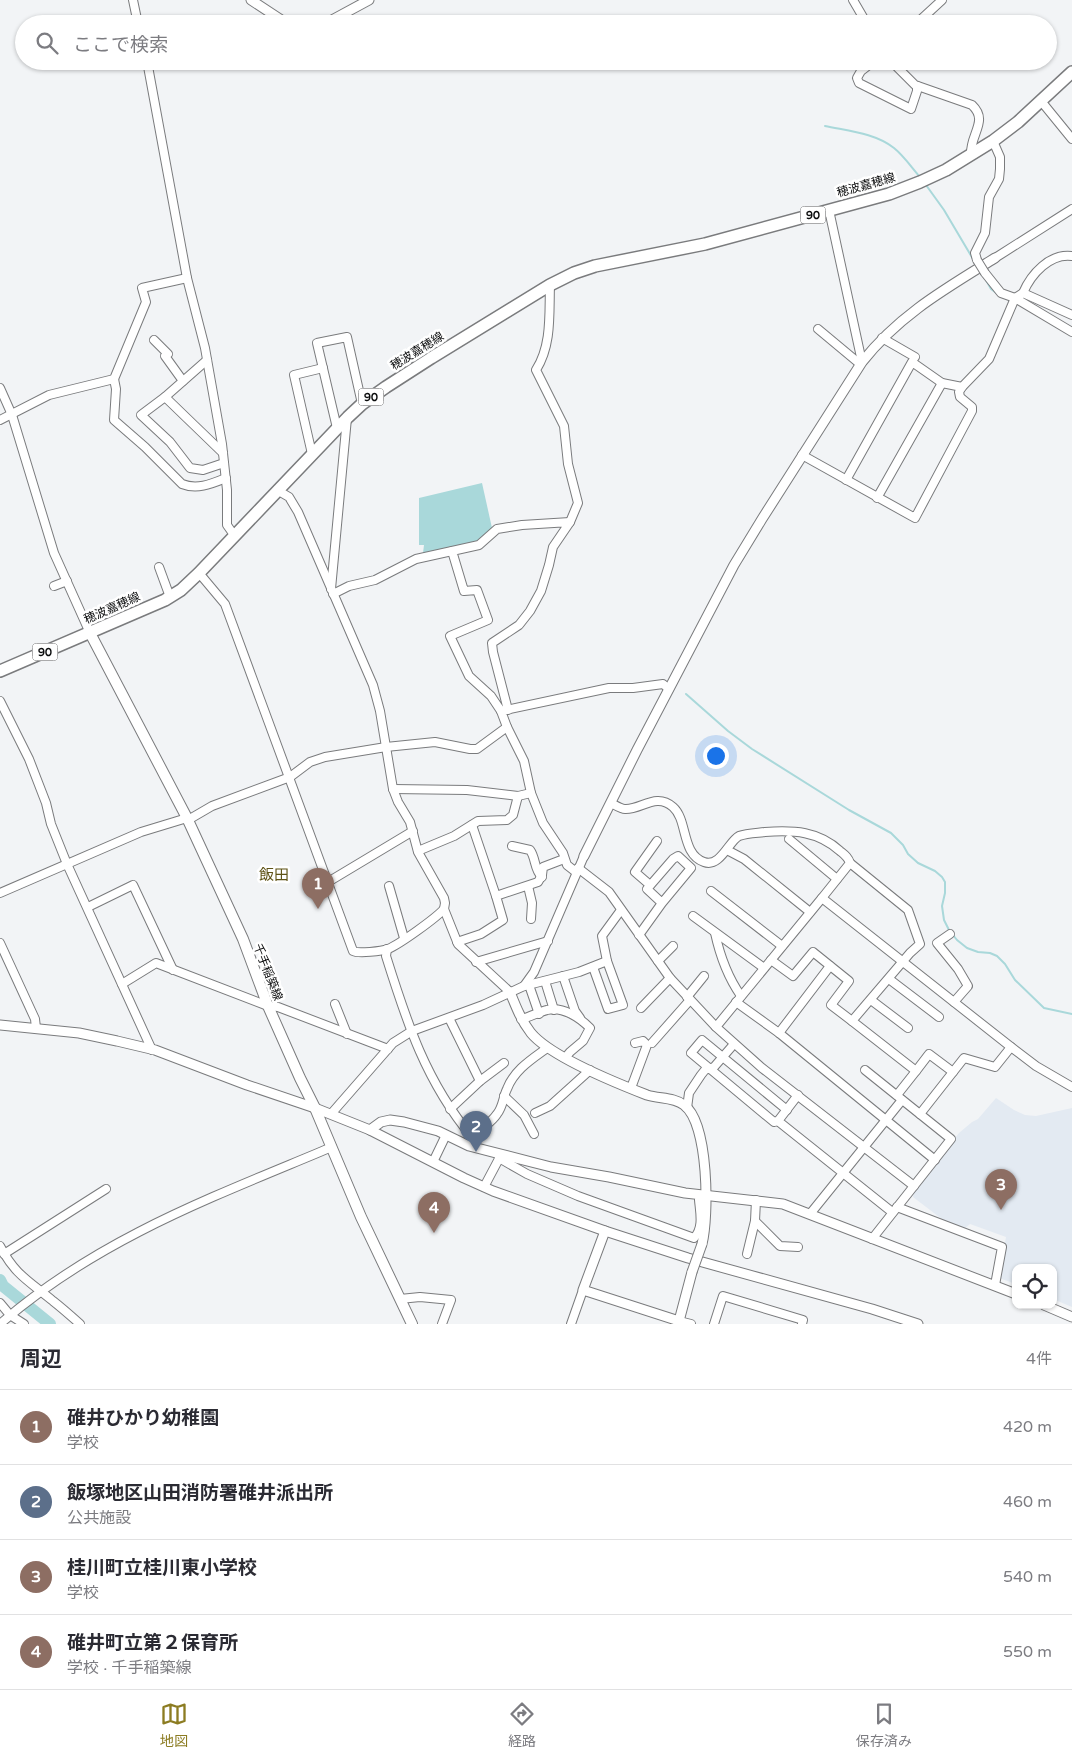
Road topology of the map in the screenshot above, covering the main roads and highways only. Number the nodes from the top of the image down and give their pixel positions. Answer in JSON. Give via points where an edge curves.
{"nodes":[{"id":1,"x":1072,"y":72,"type":"edge"},
{"id":2,"x":90,"y":634,"type":"junction"},
{"id":3,"x":0,"y":671,"type":"edge"},
{"id":4,"x":412,"y":1324,"type":"edge"}],
"edges":[{"from":1,"to":2,"type":"main road","name":"穂波嘉穂線","number":"90","via":[[993,141],[920,182],[889,194],[705,244],[595,266],[550,285],[362,404],[180,590]]},
{"from":2,"to":3,"type":"main road","name":"穂波嘉穂線","number":"90"},
{"from":2,"to":4,"type":"main road","name":"千手稲築線","via":[[187,819],[243,939],[268,1006],[316,1108],[361,1217]]}]}
